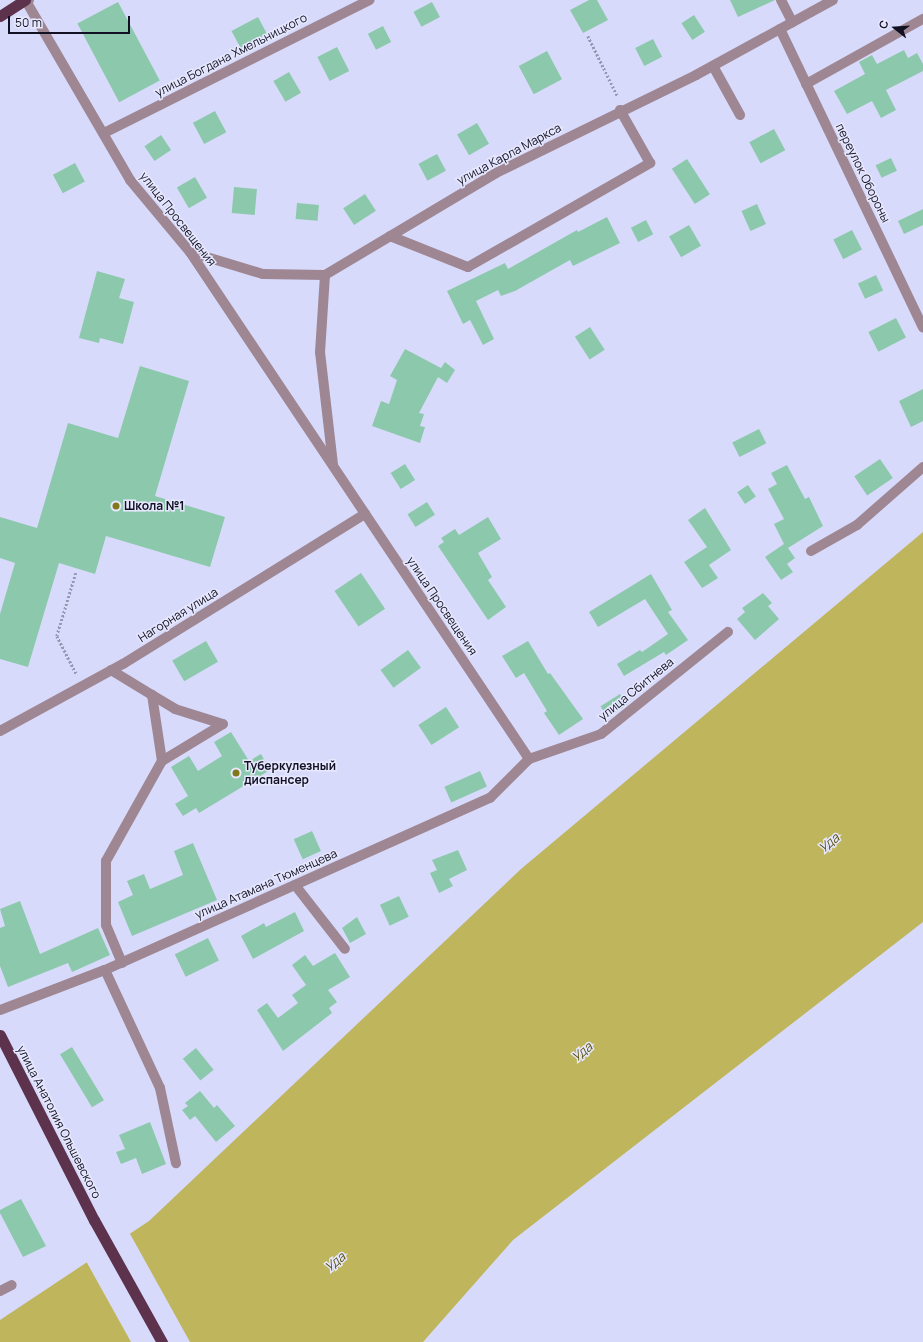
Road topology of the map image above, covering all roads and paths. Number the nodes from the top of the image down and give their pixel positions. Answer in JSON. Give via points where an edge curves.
{"nodes":[{"id":1,"x":27,"y":0,"type":"edge"},
{"id":2,"x":370,"y":0,"type":"edge"},
{"id":3,"x":781,"y":0,"type":"edge"},
{"id":4,"x":833,"y":0,"type":"edge"},
{"id":5,"x":0,"y":16,"type":"edge"},
{"id":6,"x":923,"y":20,"type":"edge"},
{"id":7,"x":792,"y":22,"type":"junction"},
{"id":8,"x":780,"y":29,"type":"junction"},
{"id":9,"x":588,"y":36,"type":"dead end"},
{"id":10,"x":712,"y":66,"type":"junction"},
{"id":11,"x":806,"y":84,"type":"junction"},
{"id":12,"x":622,"y":110,"type":"junction"},
{"id":13,"x":740,"y":115,"type":"dead end"},
{"id":14,"x":104,"y":133,"type":"junction"},
{"id":15,"x":390,"y":236,"type":"junction"},
{"id":16,"x":190,"y":252,"type":"junction"},
{"id":17,"x":325,"y":275,"type":"junction"},
{"id":18,"x":923,"y":327,"type":"edge"},
{"id":19,"x":334,"y":467,"type":"junction"},
{"id":20,"x":923,"y":467,"type":"edge"},
{"id":21,"x":365,"y":514,"type":"junction"},
{"id":22,"x":811,"y":552,"type":"dead end"},
{"id":23,"x":76,"y":573,"type":"dead end"},
{"id":24,"x":728,"y":632,"type":"dead end"},
{"id":25,"x":111,"y":670,"type":"junction"},
{"id":26,"x":82,"y":686,"type":"junction"},
{"id":27,"x":152,"y":695,"type":"junction"},
{"id":28,"x":0,"y":731,"type":"edge"},
{"id":29,"x":529,"y":759,"type":"junction"},
{"id":30,"x":162,"y":761,"type":"junction"},
{"id":31,"x":295,"y":886,"type":"junction"},
{"id":32,"x":345,"y":949,"type":"dead end"},
{"id":33,"x":122,"y":963,"type":"junction"},
{"id":34,"x":105,"y":970,"type":"junction"},
{"id":35,"x":0,"y":1010,"type":"edge"},
{"id":36,"x":0,"y":1035,"type":"edge"},
{"id":37,"x":176,"y":1163,"type":"dead end"},
{"id":38,"x":12,"y":1285,"type":"dead end"},
{"id":39,"x":0,"y":1291,"type":"edge"},
{"id":40,"x":162,"y":1342,"type":"edge"}],
"edges":[{"from":1,"to":5,"type":"highway"},
{"from":1,"to":14,"type":"street","name":"улица Просвещения"},
{"from":2,"to":14,"type":"street","name":"улица Богдана Хмельницкого"},
{"from":3,"to":7,"type":"street"},
{"from":4,"to":7,"type":"street","name":"улица Карла Маркса"},
{"from":6,"to":11,"type":"street"},
{"from":7,"to":8,"type":"street","name":"улица Карла Маркса"},
{"from":8,"to":10,"type":"street","name":"улица Карла Маркса"},
{"from":8,"to":11,"type":"street","name":"переулок Обороны"},
{"from":9,"to":12,"type":"path"},
{"from":10,"to":12,"type":"street","name":"улица Карла Маркса"},
{"from":10,"to":13,"type":"street"},
{"from":11,"to":18,"type":"street","name":"переулок Обороны"},
{"from":12,"to":15,"type":"street","name":"улица Карла Маркса","via":[[496,174]]},
{"from":12,"to":15,"type":"street","via":[[650,163],[468,267]]},
{"from":14,"to":16,"type":"street","name":"улица Просвещения","via":[[130,180]]},
{"from":15,"to":17,"type":"street","name":"улица Карла Маркса"},
{"from":16,"to":17,"type":"street","via":[[263,274]]},
{"from":16,"to":19,"type":"street","name":"улица Просвещения"},
{"from":17,"to":19,"type":"street","name":"улица Просвещения","via":[[320,352]]},
{"from":19,"to":21,"type":"street","name":"улица Просвещения"},
{"from":20,"to":22,"type":"street","via":[[857,525]]},
{"from":21,"to":25,"type":"street","name":"Нагорная улица"},
{"from":21,"to":29,"type":"street","name":"улица Просвещения"},
{"from":23,"to":26,"type":"path","via":[[57,636]]},
{"from":24,"to":29,"type":"street","name":"улица Сбитнева","via":[[601,734]]},
{"from":25,"to":26,"type":"street","name":"Нагорная улица"},
{"from":25,"to":27,"type":"street"},
{"from":26,"to":28,"type":"street","name":"Нагорная улица"},
{"from":27,"to":30,"type":"street"},
{"from":27,"to":30,"type":"street","via":[[175,709],[223,724]]},
{"from":29,"to":31,"type":"street","name":"улица Атамана Тюменцева","via":[[490,798]]},
{"from":30,"to":33,"type":"street","via":[[106,861],[106,925]]},
{"from":31,"to":32,"type":"street"},
{"from":31,"to":33,"type":"street","name":"улица Атамана Тюменцева"},
{"from":33,"to":34,"type":"street","name":"улица Атамана Тюменцева"},
{"from":34,"to":35,"type":"street","name":"улица Атамана Тюменцева"},
{"from":34,"to":37,"type":"street","via":[[160,1088]]},
{"from":36,"to":40,"type":"highway","name":"улица Анатолия Ольшевского","via":[[94,1220]]},
{"from":38,"to":39,"type":"street"}]}
